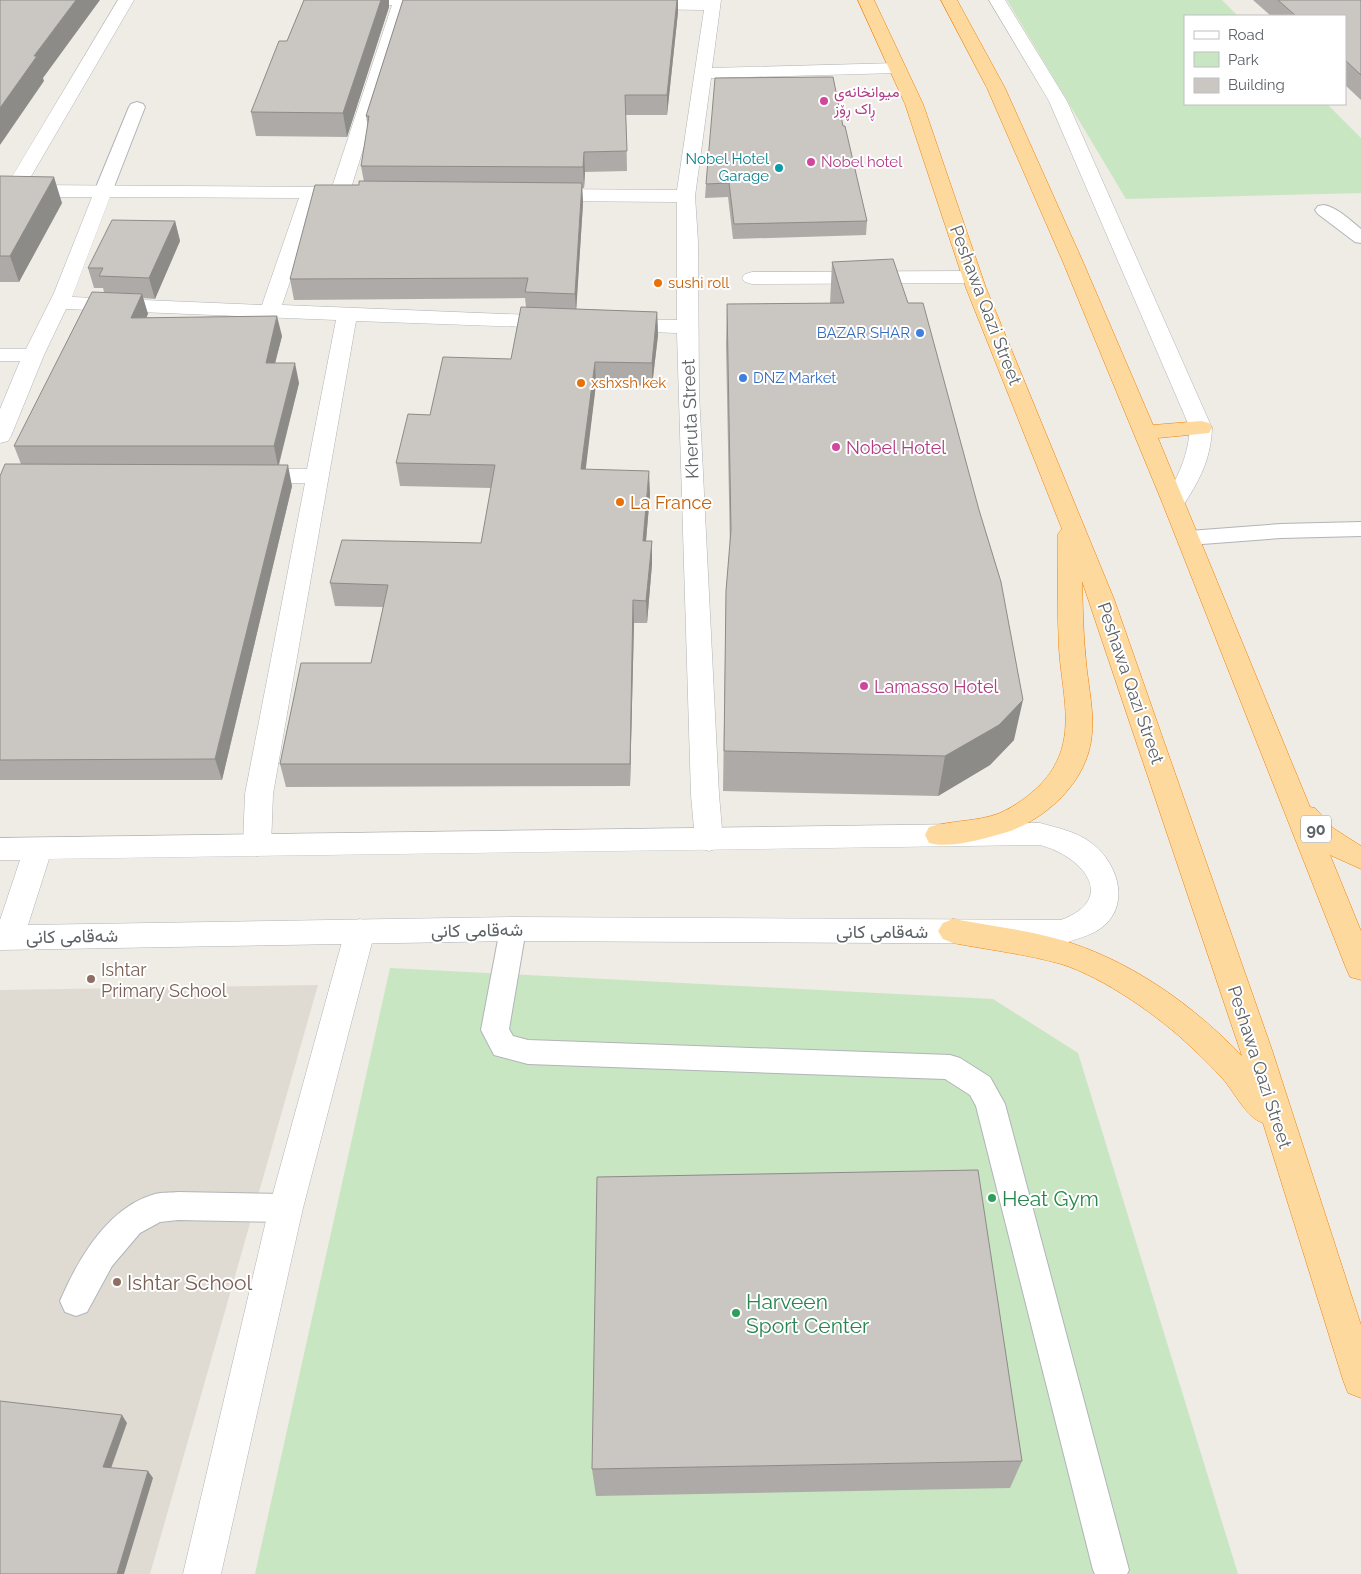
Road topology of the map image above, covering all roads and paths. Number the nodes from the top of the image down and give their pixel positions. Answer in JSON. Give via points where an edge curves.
{"nodes":[{"id":1,"x":126,"y":0,"type":"edge"},
{"id":2,"x":349,"y":0,"type":"edge"},
{"id":3,"x":402,"y":0,"type":"edge"},
{"id":4,"x":866,"y":0,"type":"edge"},
{"id":5,"x":949,"y":0,"type":"edge"},
{"id":6,"x":997,"y":0,"type":"edge"},
{"id":7,"x":460,"y":1,"type":"edge"},
{"id":8,"x":712,"y":3,"type":"edge"},
{"id":9,"x":625,"y":4,"type":"edge"},
{"id":10,"x":897,"y":68,"type":"junction"},
{"id":11,"x":703,"y":73,"type":"junction"},
{"id":12,"x":137,"y":107,"type":"dead end"},
{"id":13,"x":6,"y":191,"type":"edge"},
{"id":14,"x":103,"y":192,"type":"junction"},
{"id":15,"x":310,"y":193,"type":"junction"},
{"id":16,"x":340,"y":193,"type":"junction"},
{"id":17,"x":369,"y":194,"type":"edge"},
{"id":18,"x":528,"y":195,"type":"edge"},
{"id":19,"x":686,"y":196,"type":"junction"},
{"id":20,"x":1324,"y":210,"type":"dead end"},
{"id":21,"x":1361,"y":238,"type":"edge"},
{"id":22,"x":972,"y":277,"type":"junction"},
{"id":23,"x":752,"y":278,"type":"dead end"},
{"id":24,"x":58,"y":303,"type":"junction"},
{"id":25,"x":270,"y":312,"type":"junction"},
{"id":26,"x":347,"y":315,"type":"junction"},
{"id":27,"x":686,"y":327,"type":"junction"},
{"id":28,"x":0,"y":355,"type":"edge"},
{"id":29,"x":34,"y":355,"type":"junction"},
{"id":30,"x":1201,"y":428,"type":"junction"},
{"id":31,"x":1145,"y":432,"type":"junction"},
{"id":32,"x":0,"y":436,"type":"edge"},
{"id":33,"x":228,"y":476,"type":"edge"},
{"id":34,"x":317,"y":476,"type":"junction"},
{"id":35,"x":1174,"y":502,"type":"junction"},
{"id":36,"x":1069,"y":518,"type":"junction"},
{"id":37,"x":1361,"y":529,"type":"edge"},
{"id":38,"x":1189,"y":538,"type":"junction"},
{"id":39,"x":1288,"y":784,"type":"junction"},
{"id":40,"x":939,"y":836,"type":"junction"},
{"id":41,"x":709,"y":840,"type":"junction"},
{"id":42,"x":257,"y":845,"type":"junction"},
{"id":43,"x":0,"y":849,"type":"edge"},
{"id":44,"x":38,"y":850,"type":"junction"},
{"id":45,"x":1361,"y":858,"type":"edge"},
{"id":46,"x":513,"y":929,"type":"junction"},
{"id":47,"x":360,"y":931,"type":"junction"},
{"id":48,"x":954,"y":931,"type":"junction"},
{"id":49,"x":4,"y":938,"type":"edge"},
{"id":50,"x":1361,"y":968,"type":"edge"},
{"id":51,"x":1280,"y":1130,"type":"junction"},
{"id":52,"x":286,"y":1208,"type":"junction"},
{"id":53,"x":76,"y":1301,"type":"dead end"},
{"id":54,"x":1361,"y":1380,"type":"edge"},
{"id":55,"x":1111,"y":1570,"type":"dead end"},
{"id":56,"x":202,"y":1574,"type":"edge"}],
"edges":[{"from":1,"to":13,"type":"street"},
{"from":2,"to":3,"type":"street"},
{"from":3,"to":7,"type":"street"},
{"from":3,"to":16,"type":"street"},
{"from":4,"to":10,"type":"highway","name":"Peshawa Qazi Street"},
{"from":5,"to":31,"type":"highway","via":[[996,88]]},
{"from":6,"to":30,"type":"street","via":[[1058,101]]},
{"from":8,"to":9,"type":"street"},
{"from":8,"to":11,"type":"street","name":"Kheruta Street"},
{"from":10,"to":11,"type":"street"},
{"from":10,"to":22,"type":"highway","name":"Peshawa Qazi Street","via":[[914,104]]},
{"from":11,"to":19,"type":"street","name":"Kheruta Street"},
{"from":12,"to":14,"type":"lane"},
{"from":13,"to":14,"type":"street"},
{"from":14,"to":15,"type":"street"},
{"from":14,"to":24,"type":"street"},
{"from":15,"to":16,"type":"street"},
{"from":15,"to":25,"type":"street"},
{"from":16,"to":17,"type":"street"},
{"from":18,"to":19,"type":"street"},
{"from":19,"to":27,"type":"street","name":"Kheruta Street"},
{"from":20,"to":21,"type":"lane"},
{"from":22,"to":23,"type":"street"},
{"from":22,"to":36,"type":"highway","name":"Peshawa Qazi Street"},
{"from":24,"to":25,"type":"street"},
{"from":24,"to":29,"type":"street"},
{"from":25,"to":26,"type":"street"},
{"from":26,"to":27,"type":"street"},
{"from":26,"to":34,"type":"street"},
{"from":27,"to":41,"type":"street","name":"Kheruta Street"},
{"from":28,"to":29,"type":"street"},
{"from":29,"to":32,"type":"street"},
{"from":30,"to":31,"type":"highway"},
{"from":30,"to":35,"type":"street","via":[[1196,466]]},
{"from":31,"to":35,"type":"highway"},
{"from":33,"to":34,"type":"street"},
{"from":34,"to":42,"type":"street","via":[[259,794]]},
{"from":35,"to":38,"type":"highway"},
{"from":36,"to":40,"type":"highway","via":[[1072,648],[1079,722],[1071,764],[1054,789],[1011,819]]},
{"from":36,"to":51,"type":"highway","name":"Peshawa Qazi Street","via":[[1102,599],[1256,1050]]},
{"from":37,"to":38,"type":"lane"},
{"from":38,"to":39,"type":"highway"},
{"from":39,"to":45,"type":"highway","number":"90","via":[[1313,827],[1337,846]]},
{"from":39,"to":50,"type":"highway"},
{"from":40,"to":41,"type":"street"},
{"from":40,"to":48,"type":"street","name":"شەقامی کانی","via":[[1050,835],[1087,853],[1099,868],[1104,885],[1100,909],[1072,930]]},
{"from":41,"to":42,"type":"street"},
{"from":42,"to":44,"type":"street"},
{"from":43,"to":44,"type":"street"},
{"from":44,"to":49,"type":"street"},
{"from":46,"to":47,"type":"street","name":"شەقامی کانی"},
{"from":46,"to":48,"type":"street","name":"شەقامی کانی"},
{"from":46,"to":55,"type":"lane","via":[[495,1030],[504,1046],[528,1052],[950,1066],[980,1086],[990,1104]]},
{"from":47,"to":49,"type":"street","name":"شەقامی کانی"},
{"from":47,"to":52,"type":"street"},
{"from":48,"to":51,"type":"highway","via":[[1059,951],[1142,991],[1216,1048],[1250,1087]]},
{"from":51,"to":54,"type":"highway","name":"Peshawa Qazi Street"},
{"from":52,"to":53,"type":"lane","via":[[156,1208],[129,1223],[101,1256]]},
{"from":52,"to":56,"type":"street"}]}
